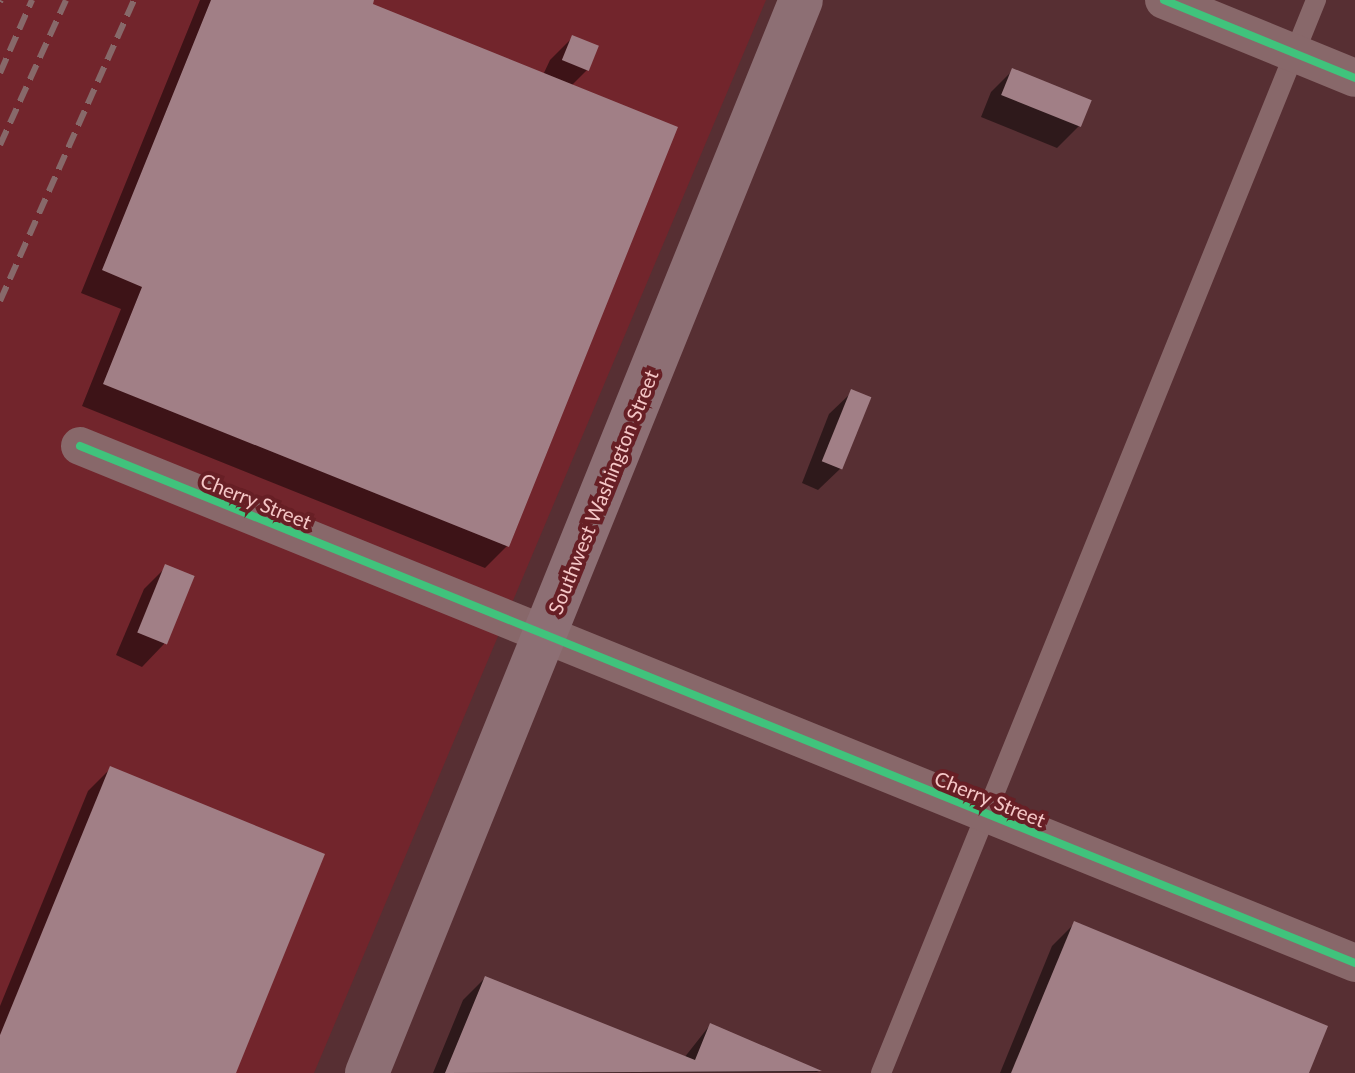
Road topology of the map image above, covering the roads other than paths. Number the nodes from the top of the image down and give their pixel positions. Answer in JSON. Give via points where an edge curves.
{"nodes":[{"id":1,"x":801,"y":0,"type":"edge"},
{"id":2,"x":1164,"y":0,"type":"edge"},
{"id":3,"x":1316,"y":0,"type":"edge"},
{"id":4,"x":1294,"y":52,"type":"junction"},
{"id":5,"x":1355,"y":78,"type":"edge"},
{"id":6,"x":80,"y":446,"type":"dead end"},
{"id":7,"x":544,"y":638,"type":"junction"},
{"id":8,"x":986,"y":815,"type":"junction"},
{"id":9,"x":1355,"y":963,"type":"edge"},
{"id":10,"x":367,"y":1073,"type":"edge"},
{"id":11,"x":881,"y":1073,"type":"edge"}],
"edges":[{"from":1,"to":7,"type":"main road","name":"Southwest Washington Street"},
{"from":2,"to":4,"type":"street"},
{"from":3,"to":4,"type":"lane"},
{"from":4,"to":5,"type":"street"},
{"from":4,"to":8,"type":"lane"},
{"from":6,"to":7,"type":"street","name":"Cherry Street"},
{"from":7,"to":8,"type":"street","name":"Cherry Street"},
{"from":7,"to":10,"type":"main road","name":"Southwest Washington Street"},
{"from":8,"to":9,"type":"street","name":"Cherry Street"},
{"from":8,"to":11,"type":"lane"}]}
